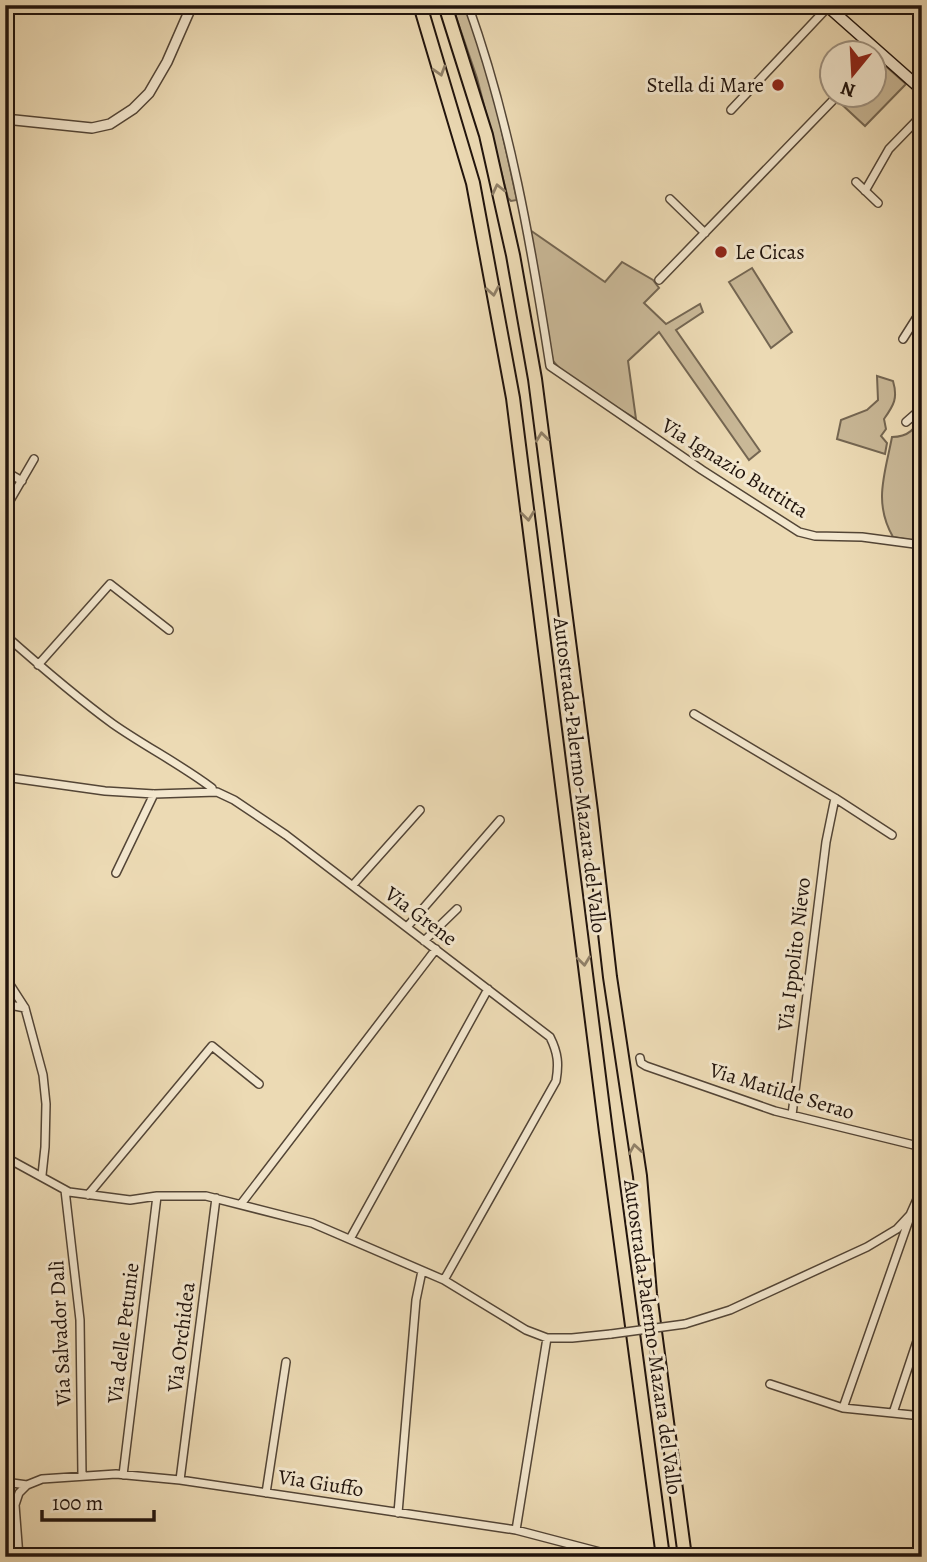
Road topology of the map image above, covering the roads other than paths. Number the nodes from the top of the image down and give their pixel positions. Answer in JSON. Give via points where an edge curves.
{"nodes":[{"id":1,"x":192,"y":5,"type":"edge"},
{"id":2,"x":420,"y":5,"type":"edge"},
{"id":3,"x":445,"y":5,"type":"edge"},
{"id":4,"x":468,"y":5,"type":"edge"},
{"id":5,"x":827,"y":6,"type":"edge"},
{"id":6,"x":860,"y":38,"type":"edge"},
{"id":7,"x":888,"y":63,"type":"edge"},
{"id":8,"x":920,"y":85,"type":"edge"},
{"id":9,"x":826,"y":108,"type":"edge"},
{"id":10,"x":732,"y":110,"type":"dead end"},
{"id":11,"x":922,"y":115,"type":"edge"},
{"id":12,"x":5,"y":119,"type":"edge"},
{"id":13,"x":856,"y":182,"type":"dead end"},
{"id":14,"x":865,"y":191,"type":"junction"},
{"id":15,"x":670,"y":199,"type":"dead end"},
{"id":16,"x":878,"y":203,"type":"dead end"},
{"id":17,"x":705,"y":233,"type":"junction"},
{"id":18,"x":659,"y":280,"type":"dead end"},
{"id":19,"x":922,"y":309,"type":"edge"},
{"id":20,"x":903,"y":339,"type":"dead end"},
{"id":21,"x":922,"y":408,"type":"edge"},
{"id":22,"x":906,"y":422,"type":"dead end"},
{"id":23,"x":34,"y":459,"type":"dead end"},
{"id":24,"x":5,"y":471,"type":"edge"},
{"id":25,"x":22,"y":481,"type":"junction"},
{"id":26,"x":5,"y":509,"type":"edge"},
{"id":27,"x":922,"y":545,"type":"edge"},
{"id":28,"x":169,"y":631,"type":"dead end"},
{"id":29,"x":5,"y":635,"type":"edge"},
{"id":30,"x":38,"y":664,"type":"junction"},
{"id":31,"x":694,"y":714,"type":"dead end"},
{"id":32,"x":5,"y":777,"type":"edge"},
{"id":33,"x":212,"y":788,"type":"dead end"},
{"id":34,"x":154,"y":794,"type":"junction"},
{"id":35,"x":835,"y":798,"type":"junction"},
{"id":36,"x":421,"y":810,"type":"dead end"},
{"id":37,"x":500,"y":820,"type":"dead end"},
{"id":38,"x":892,"y":835,"type":"dead end"},
{"id":39,"x":116,"y":873,"type":"dead end"},
{"id":40,"x":353,"y":885,"type":"junction"},
{"id":41,"x":457,"y":909,"type":"dead end"},
{"id":42,"x":407,"y":927,"type":"junction"},
{"id":43,"x":424,"y":941,"type":"junction"},
{"id":44,"x":436,"y":949,"type":"junction"},
{"id":45,"x":5,"y":977,"type":"edge"},
{"id":46,"x":488,"y":989,"type":"junction"},
{"id":47,"x":5,"y":1004,"type":"edge"},
{"id":48,"x":25,"y":1008,"type":"junction"},
{"id":49,"x":640,"y":1058,"type":"dead end"},
{"id":50,"x":259,"y":1084,"type":"dead end"},
{"id":51,"x":792,"y":1115,"type":"junction"},
{"id":52,"x":922,"y":1147,"type":"edge"},
{"id":53,"x":5,"y":1157,"type":"edge"},
{"id":54,"x":42,"y":1175,"type":"junction"},
{"id":55,"x":922,"y":1188,"type":"edge"},
{"id":56,"x":65,"y":1191,"type":"junction"},
{"id":57,"x":88,"y":1195,"type":"junction"},
{"id":58,"x":157,"y":1196,"type":"junction"},
{"id":59,"x":216,"y":1198,"type":"junction"},
{"id":60,"x":242,"y":1205,"type":"junction"},
{"id":61,"x":910,"y":1215,"type":"junction"},
{"id":62,"x":350,"y":1239,"type":"junction"},
{"id":63,"x":422,"y":1271,"type":"junction"},
{"id":64,"x":444,"y":1280,"type":"junction"},
{"id":65,"x":922,"y":1326,"type":"edge"},
{"id":66,"x":547,"y":1338,"type":"junction"},
{"id":67,"x":286,"y":1362,"type":"dead end"},
{"id":68,"x":770,"y":1384,"type":"dead end"},
{"id":69,"x":922,"y":1406,"type":"edge"},
{"id":70,"x":843,"y":1408,"type":"junction"},
{"id":71,"x":893,"y":1413,"type":"junction"},
{"id":72,"x":920,"y":1416,"type":"edge"},
{"id":73,"x":82,"y":1475,"type":"junction"},
{"id":74,"x":123,"y":1475,"type":"junction"},
{"id":75,"x":180,"y":1480,"type":"junction"},
{"id":76,"x":5,"y":1482,"type":"edge"},
{"id":77,"x":27,"y":1485,"type":"junction"},
{"id":78,"x":266,"y":1493,"type":"junction"},
{"id":79,"x":398,"y":1513,"type":"junction"},
{"id":80,"x":516,"y":1530,"type":"junction"},
{"id":81,"x":19,"y":1557,"type":"edge"},
{"id":82,"x":619,"y":1557,"type":"edge"},
{"id":83,"x":663,"y":1557,"type":"edge"},
{"id":84,"x":685,"y":1557,"type":"edge"}],
"edges":[{"from":1,"to":12,"type":"street","via":[[149,93],[110,124],[92,128]]},
{"from":2,"to":83,"type":"highway","name":"Autostrada Palermo-Mazara del Vallo","one_way":true,"via":[[473,183],[513,398]]},
{"from":84,"to":3,"type":"highway","name":"Autostrada Palermo-Mazara del Vallo","one_way":true,"via":[[535,379],[486,135]]},
{"from":4,"to":27,"type":"street","name":"Via Ignazio Buttitta","via":[[506,130],[550,366],[799,532]]},
{"from":5,"to":6,"type":"main road"},
{"from":5,"to":10,"type":"street"},
{"from":7,"to":8,"type":"main road"},
{"from":9,"to":17,"type":"street"},
{"from":11,"to":14,"type":"street","via":[[889,149]]},
{"from":13,"to":14,"type":"street"},
{"from":14,"to":16,"type":"street"},
{"from":15,"to":17,"type":"street"},
{"from":17,"to":18,"type":"street"},
{"from":19,"to":20,"type":"street"},
{"from":21,"to":22,"type":"street"},
{"from":23,"to":25,"type":"street"},
{"from":24,"to":25,"type":"street"},
{"from":25,"to":26,"type":"street"},
{"from":28,"to":30,"type":"street","via":[[110,584]]},
{"from":29,"to":30,"type":"street"},
{"from":30,"to":33,"type":"street","via":[[114,724]]},
{"from":31,"to":35,"type":"street"},
{"from":32,"to":34,"type":"street","name":"Via Grene"},
{"from":34,"to":39,"type":"street"},
{"from":34,"to":40,"type":"street","name":"Via Grene","via":[[217,792]]},
{"from":35,"to":38,"type":"street"},
{"from":35,"to":51,"type":"street","name":"Via Ippolito Nievo"},
{"from":36,"to":40,"type":"street"},
{"from":37,"to":42,"type":"street"},
{"from":40,"to":42,"type":"street","name":"Via Grene"},
{"from":41,"to":43,"type":"street"},
{"from":42,"to":43,"type":"street","name":"Via Grene"},
{"from":43,"to":44,"type":"street","name":"Via Grene"},
{"from":44,"to":46,"type":"street","name":"Via Grene"},
{"from":44,"to":60,"type":"street"},
{"from":45,"to":48,"type":"street"},
{"from":46,"to":62,"type":"street"},
{"from":46,"to":64,"type":"street","name":"Via Grene","via":[[550,1037],[559,1065],[556,1081]]},
{"from":47,"to":48,"type":"street"},
{"from":48,"to":54,"type":"street","via":[[46,1104]]},
{"from":49,"to":51,"type":"street","name":"Via Matilde Serao","via":[[646,1066]]},
{"from":50,"to":57,"type":"street","via":[[212,1046]]},
{"from":51,"to":52,"type":"street","name":"Via Matilde Serao"},
{"from":53,"to":54,"type":"street"},
{"from":54,"to":56,"type":"street"},
{"from":55,"to":61,"type":"street"},
{"from":56,"to":57,"type":"street"},
{"from":56,"to":73,"type":"street","name":"Via Salvador Dalì","via":[[80,1320]]},
{"from":57,"to":58,"type":"street","via":[[130,1200]]},
{"from":58,"to":59,"type":"street"},
{"from":58,"to":74,"type":"street","name":"Via delle Petunie"},
{"from":59,"to":60,"type":"street"},
{"from":59,"to":75,"type":"street","name":"Via Orchidea"},
{"from":60,"to":62,"type":"street","via":[[312,1223]]},
{"from":61,"to":66,"type":"street","bridge":true,"via":[[897,1229],[833,1264],[730,1310],[685,1324]]},
{"from":61,"to":70,"type":"street"},
{"from":62,"to":63,"type":"street"},
{"from":63,"to":64,"type":"street"},
{"from":63,"to":79,"type":"street"},
{"from":64,"to":66,"type":"street"},
{"from":65,"to":71,"type":"street"},
{"from":66,"to":80,"type":"street"},
{"from":67,"to":78,"type":"street"},
{"from":68,"to":70,"type":"street"},
{"from":69,"to":72,"type":"street"},
{"from":70,"to":71,"type":"street"},
{"from":71,"to":72,"type":"street"},
{"from":73,"to":74,"type":"street","name":"Via Giuffo"},
{"from":73,"to":77,"type":"street","name":"Via Giuffo"},
{"from":74,"to":75,"type":"street","name":"Via Giuffo"},
{"from":75,"to":78,"type":"street","name":"Via Giuffo"},
{"from":76,"to":77,"type":"street"},
{"from":77,"to":81,"type":"street","via":[[15,1505]]},
{"from":78,"to":79,"type":"street","name":"Via Giuffo"},
{"from":79,"to":80,"type":"street","name":"Via Giuffo"},
{"from":80,"to":82,"type":"street","name":"Via Giuffo"}]}
